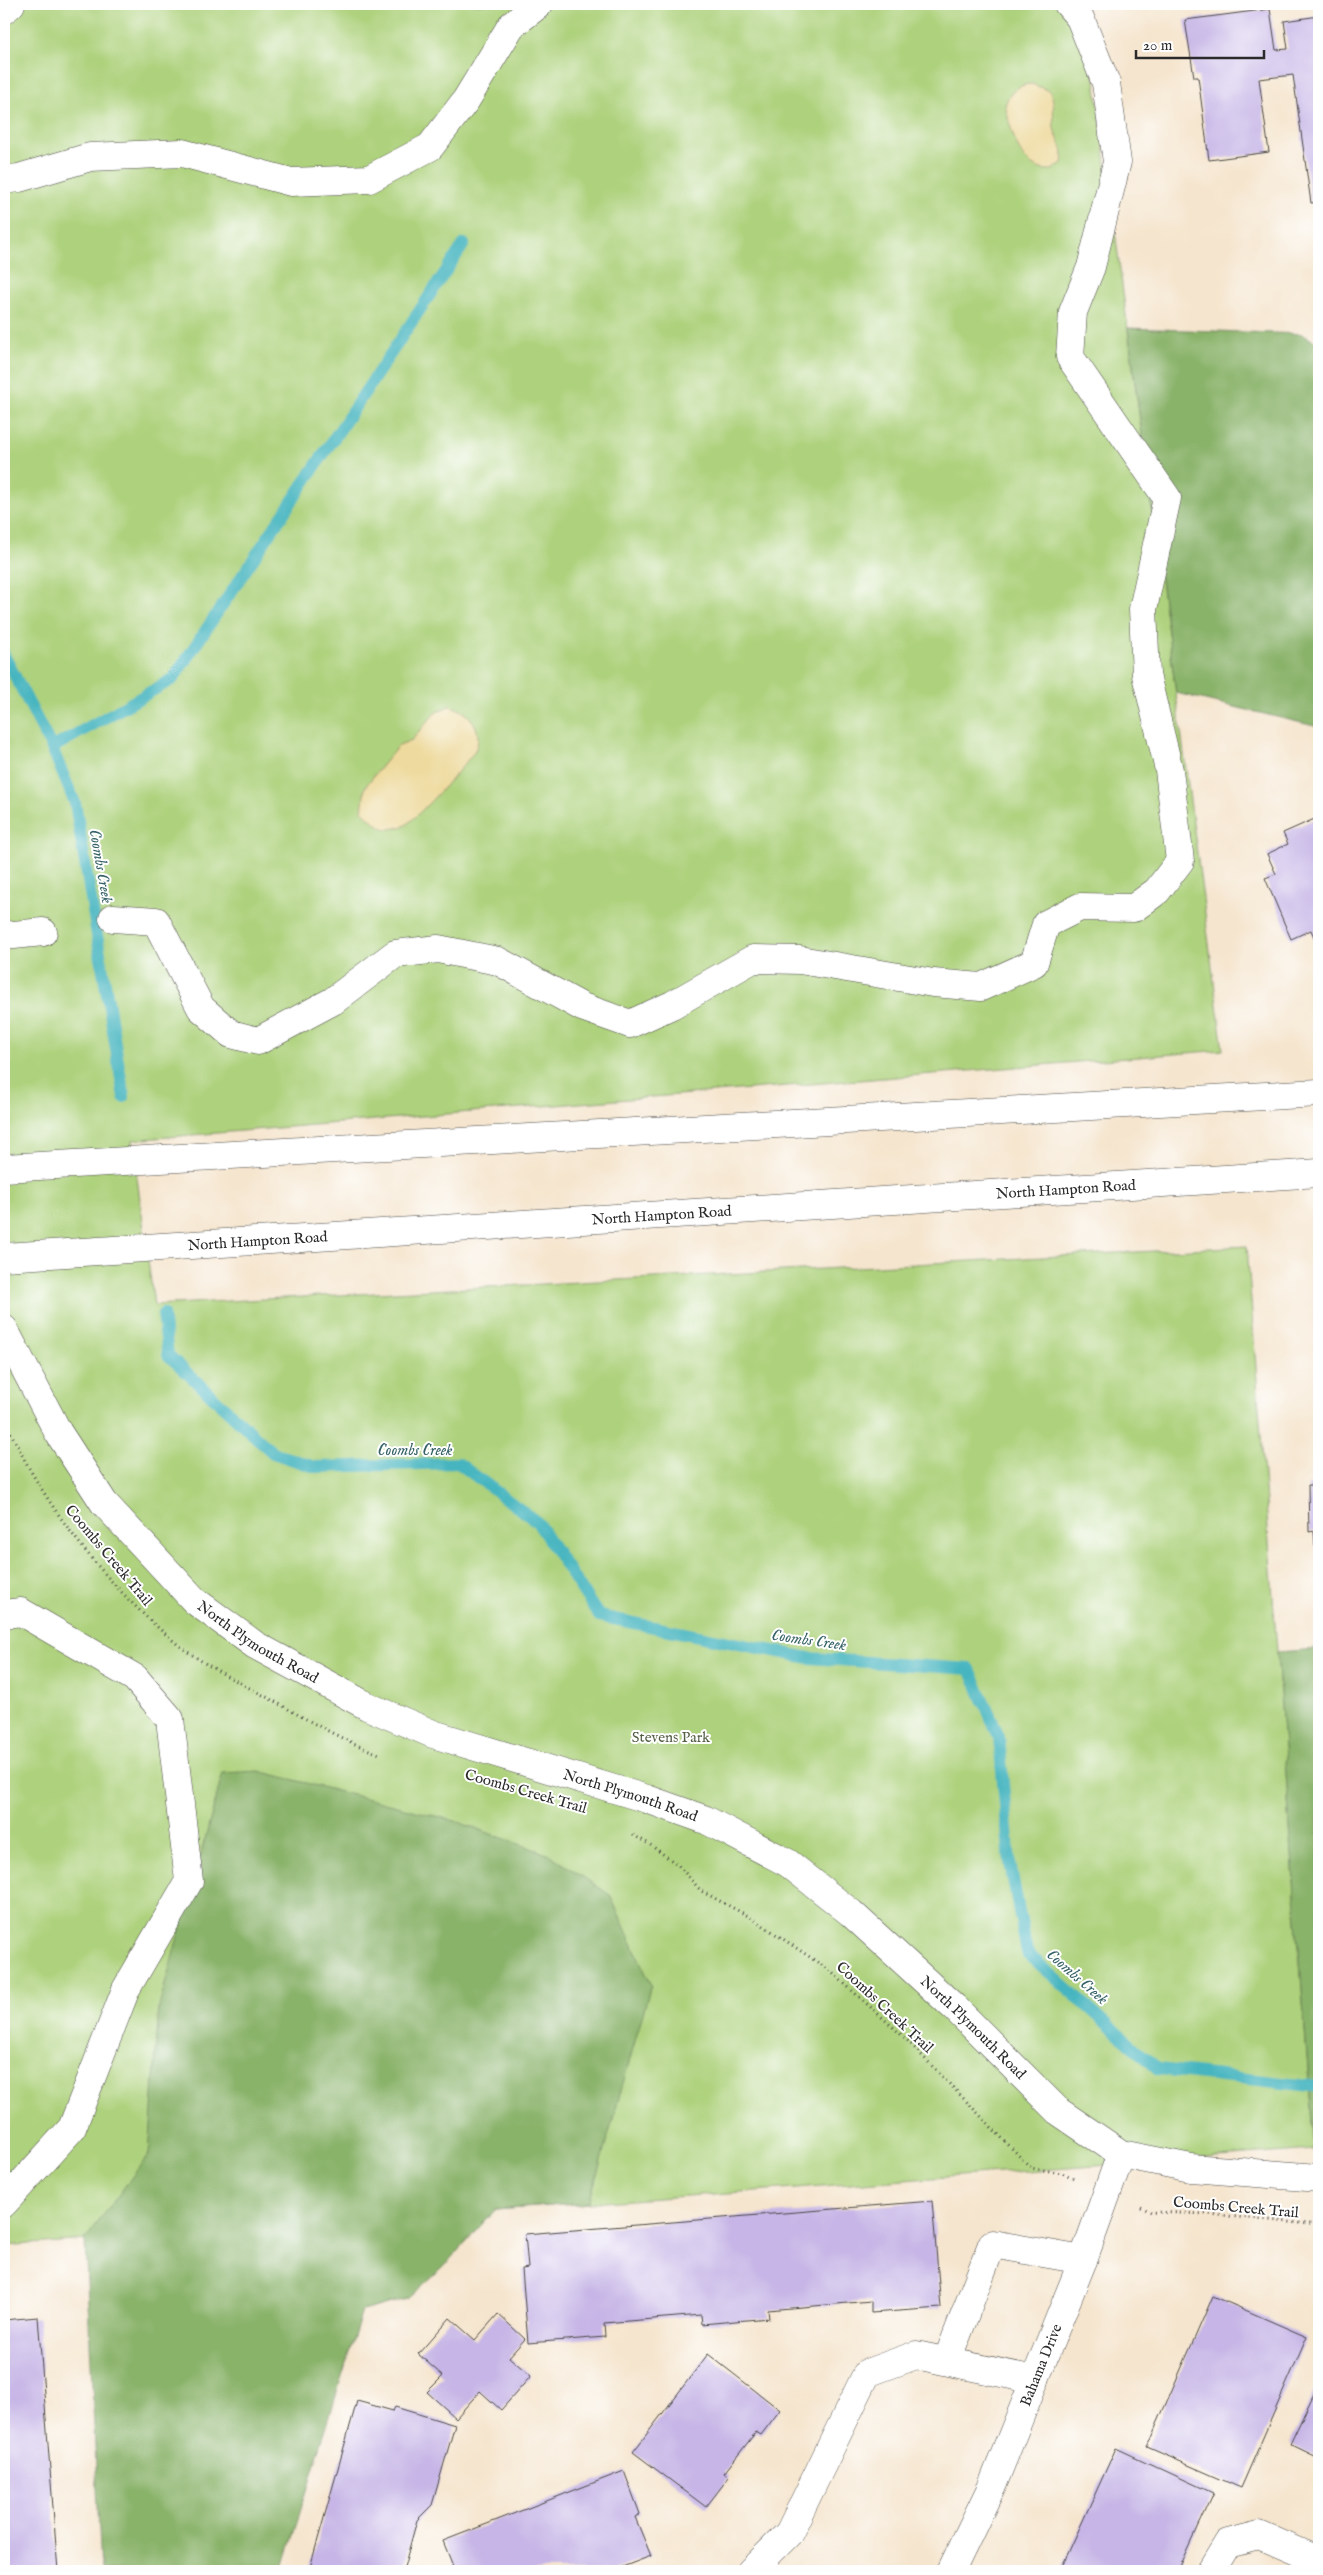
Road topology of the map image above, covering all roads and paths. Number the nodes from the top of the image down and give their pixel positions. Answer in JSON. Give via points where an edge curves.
{"nodes":[{"id":1,"x":11,"y":4,"type":"edge"},
{"id":2,"x":539,"y":4,"type":"edge"},
{"id":3,"x":1068,"y":4,"type":"edge"},
{"id":4,"x":4,"y":10,"type":"edge"},
{"id":5,"x":4,"y":180,"type":"edge"},
{"id":6,"x":113,"y":918,"type":"dead end"},
{"id":7,"x":43,"y":932,"type":"dead end"},
{"id":8,"x":4,"y":936,"type":"edge"},
{"id":9,"x":1319,"y":1093,"type":"edge"},
{"id":10,"x":4,"y":1168,"type":"edge"},
{"id":11,"x":1319,"y":1173,"type":"edge"},
{"id":12,"x":4,"y":1258,"type":"edge"},
{"id":13,"x":4,"y":1329,"type":"edge"},
{"id":14,"x":4,"y":1419,"type":"edge"},
{"id":15,"x":4,"y":1614,"type":"edge"},
{"id":16,"x":388,"y":1757,"type":"dead end"},
{"id":17,"x":628,"y":1833,"type":"dead end"},
{"id":18,"x":1121,"y":2154,"type":"junction"},
{"id":19,"x":1062,"y":2173,"type":"dead end"},
{"id":20,"x":1319,"y":2178,"type":"edge"},
{"id":21,"x":4,"y":2203,"type":"edge"},
{"id":22,"x":1151,"y":2212,"type":"dead end"},
{"id":23,"x":1319,"y":2225,"type":"edge"},
{"id":24,"x":1083,"y":2260,"type":"junction"},
{"id":25,"x":947,"y":2361,"type":"junction"},
{"id":26,"x":1035,"y":2380,"type":"junction"},
{"id":27,"x":1319,"y":2561,"type":"edge"},
{"id":28,"x":751,"y":2571,"type":"edge"},
{"id":29,"x":951,"y":2571,"type":"edge"},
{"id":30,"x":1211,"y":2571,"type":"edge"}],
"edges":[{"from":1,"to":4,"type":"main road"},
{"from":2,"to":5,"type":"main road","via":[[511,26],[466,100],[430,146],[369,179],[291,182],[182,153],[90,157]]},
{"from":3,"to":6,"type":"main road","via":[[1080,18],[1106,82],[1117,162],[1091,267],[1073,312],[1070,358],[1167,498],[1143,609],[1146,675],[1169,770],[1180,861],[1157,891],[1134,908],[1080,907],[1046,924],[1034,963],[981,987],[932,983],[800,960],[753,959],[672,1005],[630,1024],[582,1007],[498,961],[438,949],[395,954],[333,1002],[258,1041],[231,1034],[201,1008],[156,921]]},
{"from":7,"to":8,"type":"main road"},
{"from":9,"to":10,"type":"main road"},
{"from":11,"to":12,"type":"main road","name":"North Hampton Road"},
{"from":13,"to":18,"type":"main road","name":"North Plymouth Road","via":[[58,1432],[104,1503],[195,1601],[255,1645],[368,1706],[433,1734],[706,1820],[788,1863],[851,1912],[956,2009],[1058,2111]]},
{"from":14,"to":16,"type":"path","name":"Coombs Creek Trail","via":[[36,1480],[75,1536],[127,1599],[171,1639],[219,1671],[307,1720],[353,1744]]},
{"from":15,"to":21,"type":"main road","via":[[21,1612],[135,1678],[170,1719],[190,1881],[126,1989],[72,2128]]},
{"from":17,"to":19,"type":"path","name":"Coombs Creek Trail","via":[[678,1865],[701,1891],[752,1918],[829,1970],[904,2037],[1031,2168]]},
{"from":18,"to":20,"type":"main road","name":"North Plymouth Road","via":[[1191,2168]]},
{"from":18,"to":24,"type":"main road","name":"Bahama Drive"},
{"from":22,"to":23,"type":"path","name":"Coombs Creek Trail"},
{"from":24,"to":25,"type":"main road","via":[[992,2244]]},
{"from":24,"to":26,"type":"main road","name":"Bahama Drive"},
{"from":25,"to":26,"type":"main road"},
{"from":25,"to":28,"type":"main road","via":[[916,2355],[867,2373],[789,2533]]},
{"from":26,"to":29,"type":"main road","name":"Bahama Drive","via":[[992,2486]]},
{"from":27,"to":30,"type":"main road","via":[[1260,2535],[1228,2543]]}]}
